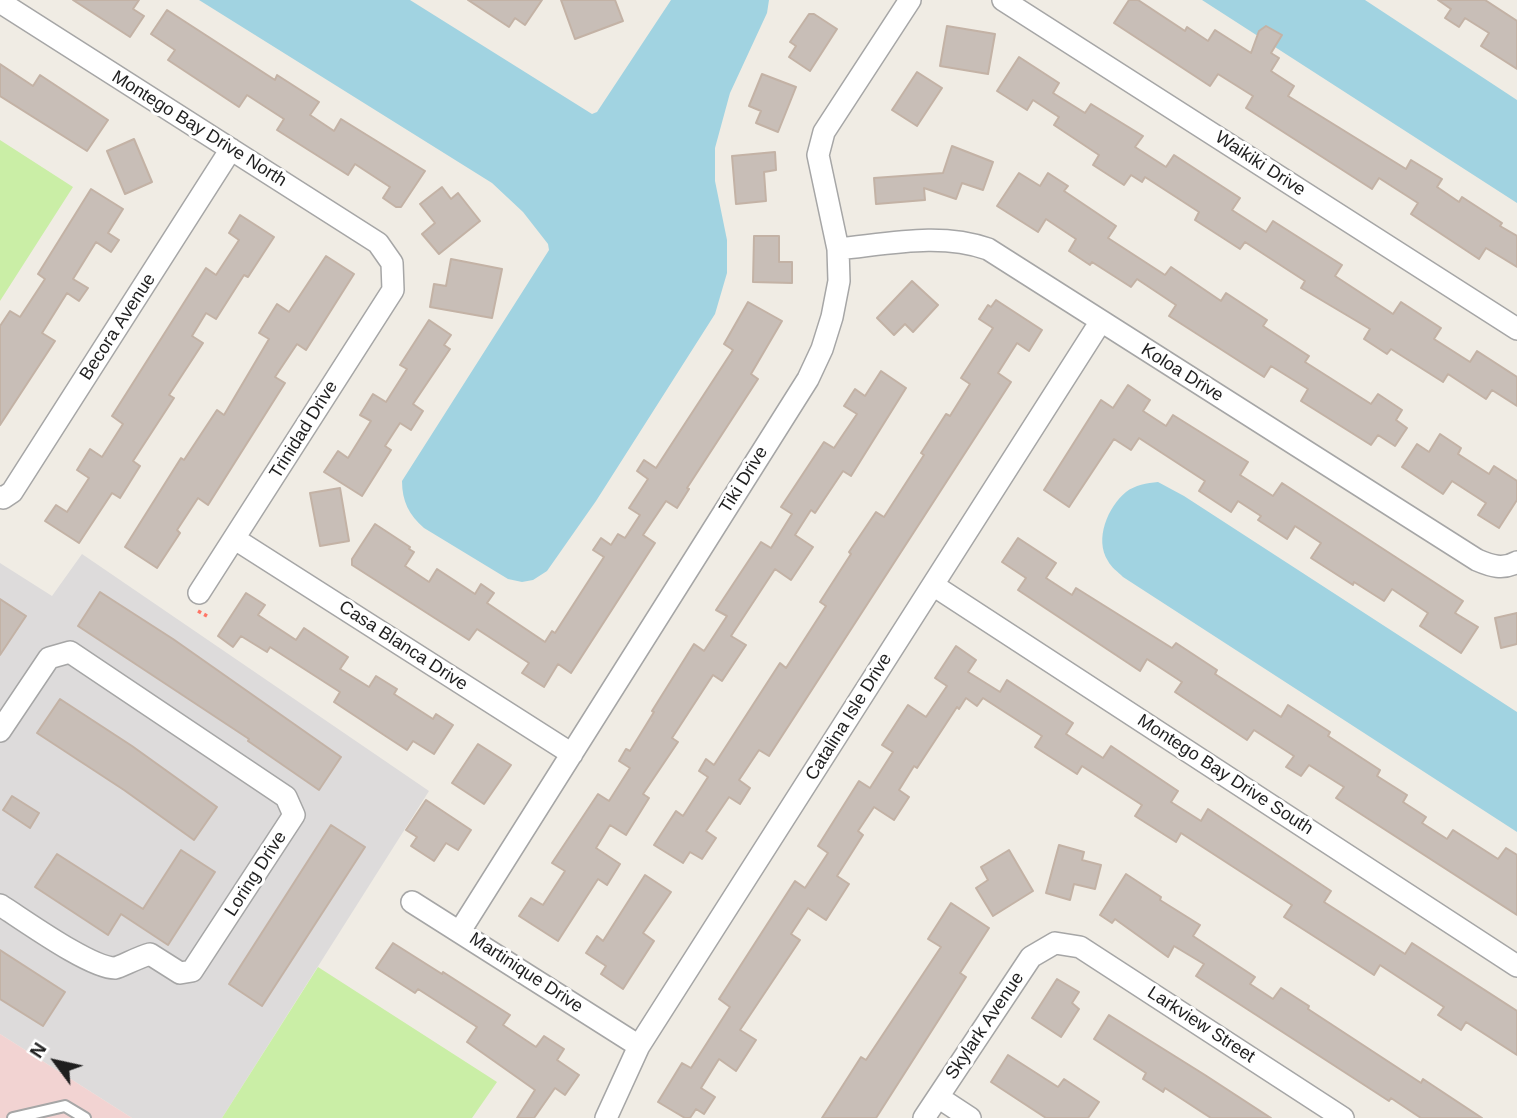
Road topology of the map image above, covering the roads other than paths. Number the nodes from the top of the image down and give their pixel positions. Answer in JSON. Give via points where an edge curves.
{"nodes":[{"id":1,"x":910,"y":0,"type":"edge"},
{"id":2,"x":1003,"y":0,"type":"edge"},
{"id":3,"x":0,"y":2,"type":"edge"},
{"id":4,"x":231,"y":149,"type":"junction"},
{"id":5,"x":838,"y":250,"type":"junction"},
{"id":6,"x":392,"y":263,"type":"joint"},
{"id":7,"x":1101,"y":321,"type":"junction"},
{"id":8,"x":1517,"y":329,"type":"edge"},
{"id":9,"x":0,"y":497,"type":"edge"},
{"id":10,"x":235,"y":538,"type":"junction"},
{"id":11,"x":1513,"y":565,"type":"edge"},
{"id":12,"x":933,"y":585,"type":"junction"},
{"id":13,"x":199,"y":593,"type":"dead end"},
{"id":14,"x":0,"y":731,"type":"edge"},
{"id":15,"x":572,"y":754,"type":"junction"},
{"id":16,"x":412,"y":902,"type":"dead end"},
{"id":17,"x":0,"y":905,"type":"edge"},
{"id":18,"x":460,"y":931,"type":"junction"},
{"id":19,"x":1055,"y":943,"type":"joint"},
{"id":20,"x":1517,"y":966,"type":"edge"},
{"id":21,"x":639,"y":1046,"type":"junction"},
{"id":22,"x":938,"y":1097,"type":"junction"},
{"id":23,"x":13,"y":1118,"type":"edge"},
{"id":24,"x":85,"y":1118,"type":"edge"},
{"id":25,"x":606,"y":1118,"type":"edge"},
{"id":26,"x":924,"y":1118,"type":"edge"},
{"id":27,"x":970,"y":1118,"type":"edge"},
{"id":28,"x":1343,"y":1118,"type":"edge"}],
"edges":[{"from":1,"to":5,"type":"street","name":"Tiki Drive","via":[[824,132],[818,155]]},
{"from":2,"to":8,"type":"street","name":"Waikiki Drive"},
{"from":3,"to":4,"type":"street","name":"Montego Bay Drive North"},
{"from":4,"to":6,"type":"street","name":"Montego Bay Drive North","via":[[378,243]]},
{"from":4,"to":9,"type":"street","name":"Becora Avenue","via":[[12,492]]},
{"from":5,"to":7,"type":"street","name":"Koloa Drive","via":[[938,239],[968,242],[988,249]]},
{"from":5,"to":15,"type":"street","name":"Tiki Drive","via":[[839,281],[832,317],[808,379]]},
{"from":6,"to":10,"type":"street","name":"Trinidad Drive","via":[[393,290]]},
{"from":7,"to":11,"type":"street","name":"Koloa Drive","via":[[1477,560],[1492,567]]},
{"from":7,"to":12,"type":"street","name":"Catalina Isle Drive"},
{"from":10,"to":13,"type":"street","name":"Trinidad Drive"},
{"from":10,"to":15,"type":"street","name":"Casa Blanca Drive"},
{"from":12,"to":20,"type":"street","name":"Montego Bay Drive South"},
{"from":12,"to":21,"type":"street","name":"Catalina Isle Drive"},
{"from":14,"to":17,"type":"street","name":"Loring Drive","via":[[49,657],[70,652],[286,797],[294,815],[192,971],[180,973],[150,954],[117,968],[96,964]]},
{"from":15,"to":18,"type":"street","name":"Tiki Drive"},
{"from":16,"to":18,"type":"street","name":"Martinique Drive"},
{"from":18,"to":21,"type":"street","name":"Martinique Drive"},
{"from":19,"to":22,"type":"street","name":"Skylark Avenue","via":[[1031,957]]},
{"from":19,"to":28,"type":"street","name":"Larkview Street","via":[[1080,947]]},
{"from":21,"to":25,"type":"street","name":"Catalina Isle Drive"},
{"from":22,"to":26,"type":"street","name":"Skylark Avenue"},
{"from":22,"to":27,"type":"street"},
{"from":23,"to":24,"type":"lane","via":[[65,1106]]}]}
